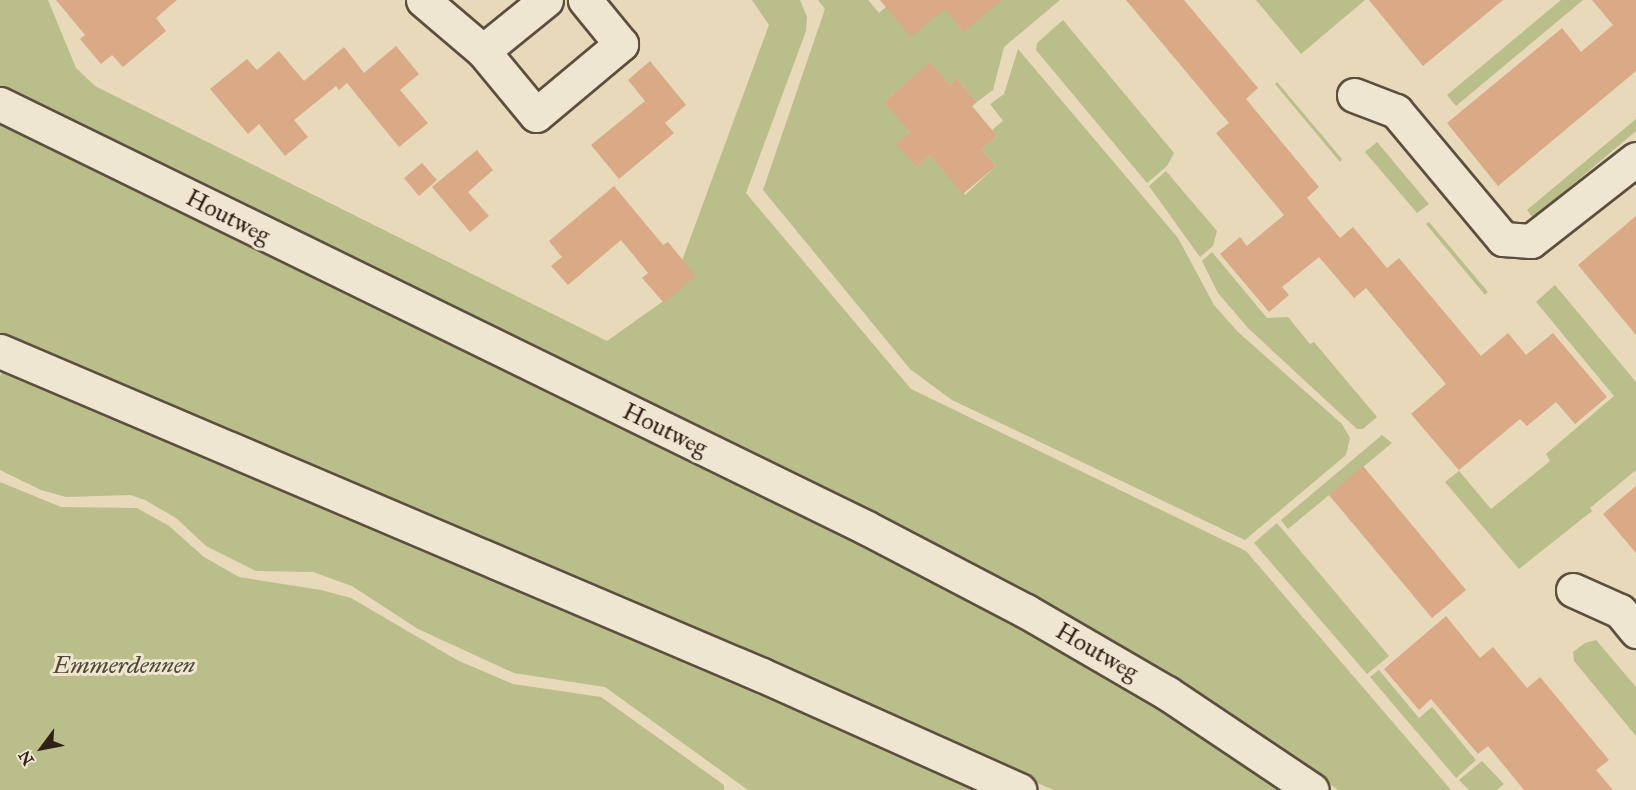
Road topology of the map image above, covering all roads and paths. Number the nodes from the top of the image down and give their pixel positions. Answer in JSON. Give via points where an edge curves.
{"nodes":[{"id":1,"x":423,"y":0,"type":"edge"},
{"id":2,"x":546,"y":0,"type":"edge"},
{"id":3,"x":585,"y":0,"type":"edge"},
{"id":4,"x":483,"y":51,"type":"junction"},
{"id":5,"x":1354,"y":95,"type":"dead end"},
{"id":6,"x":0,"y":104,"type":"edge"},
{"id":7,"x":1636,"y":159,"type":"edge"},
{"id":8,"x":0,"y":351,"type":"edge"},
{"id":9,"x":1573,"y":590,"type":"dead end"},
{"id":10,"x":1636,"y":631,"type":"edge"},
{"id":11,"x":1019,"y":790,"type":"edge"},
{"id":12,"x":1312,"y":790,"type":"edge"}],
"edges":[{"from":1,"to":4,"type":"street"},
{"from":2,"to":4,"type":"street"},
{"from":3,"to":4,"type":"street","via":[[621,44],[536,115]]},
{"from":5,"to":7,"type":"street","via":[[1396,111],[1503,239],[1531,241]]},
{"from":6,"to":12,"type":"street","name":"Houtweg","via":[[867,528],[1026,610],[1167,693]]},
{"from":8,"to":11,"type":"street","via":[[762,675]]},
{"from":9,"to":10,"type":"street","via":[[1620,611]]}]}
